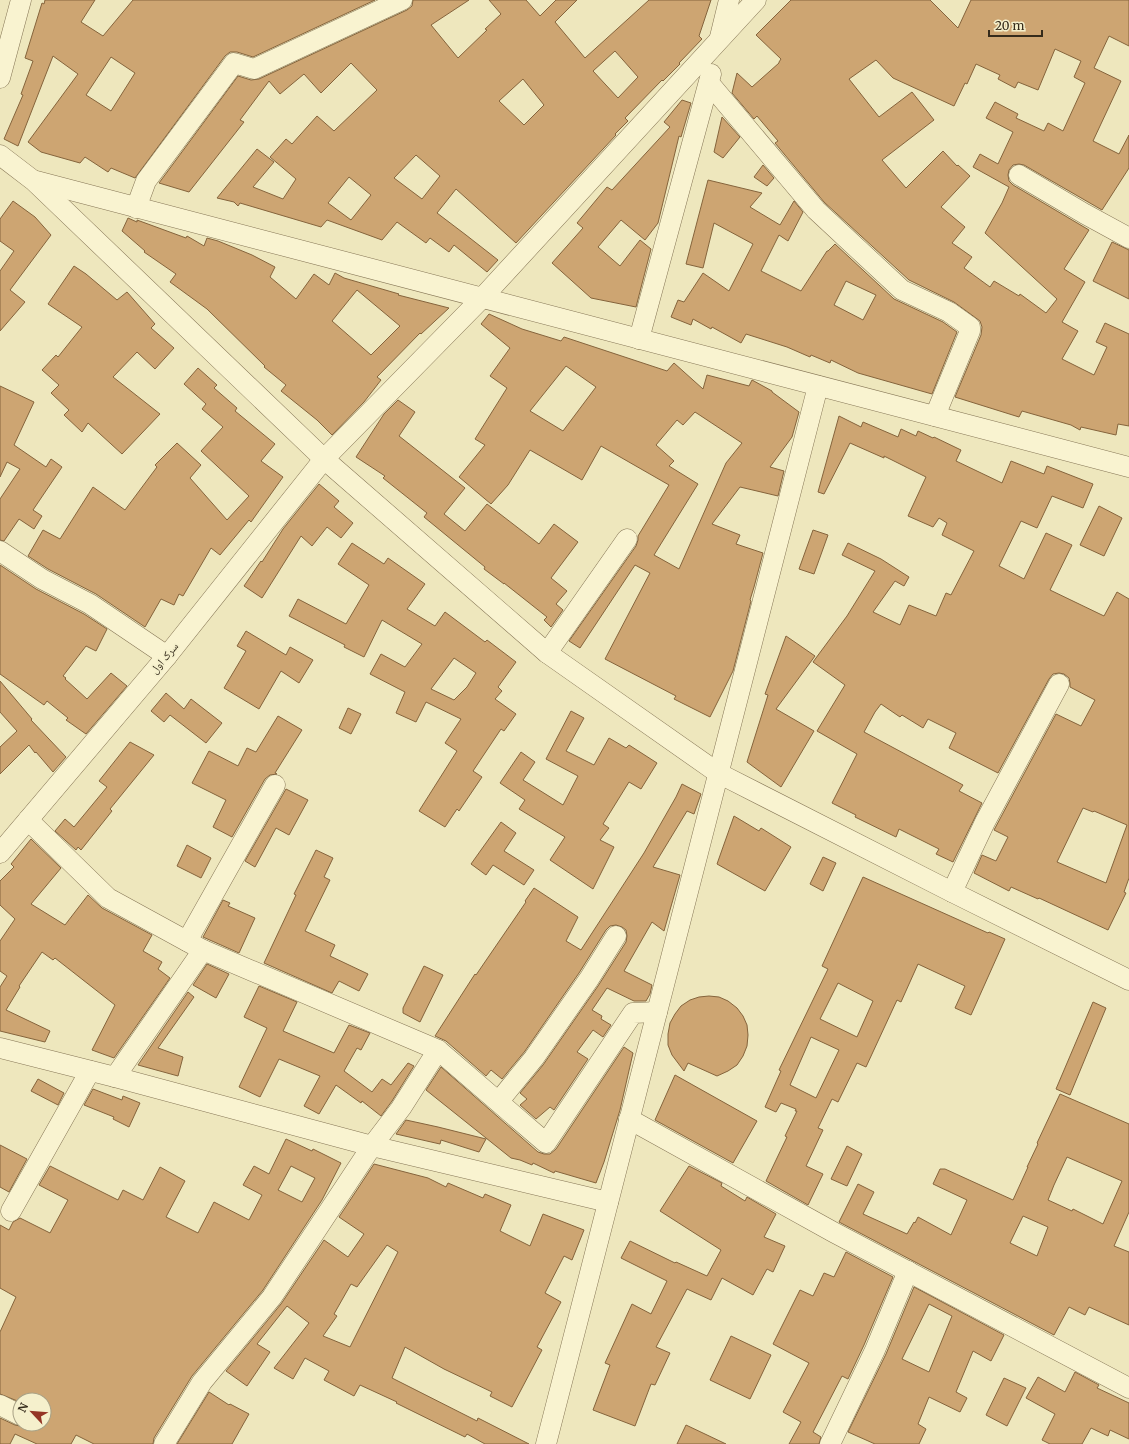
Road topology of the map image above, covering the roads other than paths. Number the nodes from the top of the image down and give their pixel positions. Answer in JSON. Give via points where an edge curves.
{"nodes":[{"id":1,"x":21,"y":0,"type":"edge"},
{"id":2,"x":402,"y":0,"type":"edge"},
{"id":3,"x":729,"y":0,"type":"edge"},
{"id":4,"x":756,"y":0,"type":"edge"},
{"id":5,"x":719,"y":40,"type":"junction"},
{"id":6,"x":0,"y":78,"type":"edge"},
{"id":7,"x":709,"y":83,"type":"junction"},
{"id":8,"x":0,"y":155,"type":"edge"},
{"id":9,"x":1019,"y":175,"type":"dead end"},
{"id":10,"x":34,"y":181,"type":"junction"},
{"id":11,"x":136,"y":208,"type":"junction"},
{"id":12,"x":1129,"y":238,"type":"edge"},
{"id":13,"x":482,"y":298,"type":"junction"},
{"id":14,"x":639,"y":339,"type":"junction"},
{"id":15,"x":818,"y":386,"type":"junction"},
{"id":16,"x":935,"y":416,"type":"junction"},
{"id":17,"x":324,"y":459,"type":"junction"},
{"id":18,"x":1129,"y":467,"type":"edge"},
{"id":19,"x":627,"y":539,"type":"dead end"},
{"id":20,"x":0,"y":551,"type":"edge"},
{"id":21,"x":547,"y":653,"type":"junction"},
{"id":22,"x":167,"y":656,"type":"junction"},
{"id":23,"x":1059,"y":684,"type":"dead end"},
{"id":24,"x":718,"y":773,"type":"junction"},
{"id":25,"x":275,"y":784,"type":"dead end"},
{"id":26,"x":28,"y":820,"type":"junction"},
{"id":27,"x":0,"y":853,"type":"edge"},
{"id":28,"x":952,"y":892,"type":"junction"},
{"id":29,"x":616,"y":936,"type":"dead end"},
{"id":30,"x":195,"y":946,"type":"junction"},
{"id":31,"x":1129,"y":980,"type":"edge"},
{"id":32,"x":657,"y":1012,"type":"junction"},
{"id":33,"x":0,"y":1048,"type":"edge"},
{"id":34,"x":438,"y":1050,"type":"junction"},
{"id":35,"x":90,"y":1070,"type":"junction"},
{"id":36,"x":115,"y":1077,"type":"junction"},
{"id":37,"x":499,"y":1101,"type":"junction"},
{"id":38,"x":629,"y":1119,"type":"junction"},
{"id":39,"x":372,"y":1146,"type":"junction"},
{"id":40,"x":608,"y":1202,"type":"junction"},
{"id":41,"x":11,"y":1211,"type":"dead end"},
{"id":42,"x":908,"y":1271,"type":"junction"},
{"id":43,"x":1129,"y":1388,"type":"edge"},
{"id":44,"x":0,"y":1405,"type":"edge"},
{"id":45,"x":12,"y":1411,"type":"edge"},
{"id":46,"x":164,"y":1444,"type":"edge"},
{"id":47,"x":546,"y":1444,"type":"edge"},
{"id":48,"x":830,"y":1444,"type":"edge"}],
"edges":[{"from":1,"to":6,"type":"street"},
{"from":2,"to":11,"type":"street","via":[[254,69],[234,63],[146,181]]},
{"from":3,"to":5,"type":"street"},
{"from":4,"to":5,"type":"street","name":"سرک اول"},
{"from":5,"to":7,"type":"street"},
{"from":5,"to":13,"type":"street","name":"سرک اول"},
{"from":7,"to":14,"type":"street"},
{"from":7,"to":16,"type":"street","via":[[816,210],[902,290],[949,312],[970,327]]},
{"from":8,"to":10,"type":"street"},
{"from":9,"to":12,"type":"street"},
{"from":10,"to":11,"type":"street"},
{"from":10,"to":17,"type":"street"},
{"from":11,"to":13,"type":"street"},
{"from":13,"to":14,"type":"street"},
{"from":13,"to":17,"type":"street","name":"سرک اول"},
{"from":14,"to":15,"type":"street"},
{"from":15,"to":16,"type":"street"},
{"from":15,"to":24,"type":"street"},
{"from":16,"to":18,"type":"street"},
{"from":17,"to":21,"type":"street"},
{"from":17,"to":22,"type":"street","name":"سرک اول"},
{"from":19,"to":21,"type":"street"},
{"from":20,"to":22,"type":"street","via":[[42,579],[90,604]]},
{"from":21,"to":24,"type":"street"},
{"from":22,"to":26,"type":"street","name":"سرک اول"},
{"from":23,"to":28,"type":"street"},
{"from":24,"to":28,"type":"street"},
{"from":24,"to":32,"type":"street"},
{"from":25,"to":30,"type":"street"},
{"from":26,"to":27,"type":"street","name":"سرک اول"},
{"from":26,"to":30,"type":"street","via":[[108,898]]},
{"from":28,"to":31,"type":"street"},
{"from":29,"to":37,"type":"street","via":[[534,1058]]},
{"from":30,"to":34,"type":"street"},
{"from":30,"to":36,"type":"street"},
{"from":32,"to":37,"type":"street","via":[[633,1013],[546,1143]]},
{"from":32,"to":38,"type":"street"},
{"from":33,"to":35,"type":"street"},
{"from":34,"to":37,"type":"street"},
{"from":34,"to":39,"type":"street","via":[[402,1108]]},
{"from":35,"to":36,"type":"street"},
{"from":35,"to":41,"type":"street"},
{"from":36,"to":39,"type":"street"},
{"from":38,"to":40,"type":"street"},
{"from":38,"to":42,"type":"street"},
{"from":39,"to":40,"type":"street"},
{"from":39,"to":46,"type":"street","via":[[272,1297],[202,1382]]},
{"from":40,"to":47,"type":"street"},
{"from":42,"to":43,"type":"street"},
{"from":42,"to":48,"type":"street","via":[[875,1350]]},
{"from":44,"to":45,"type":"street"}]}
